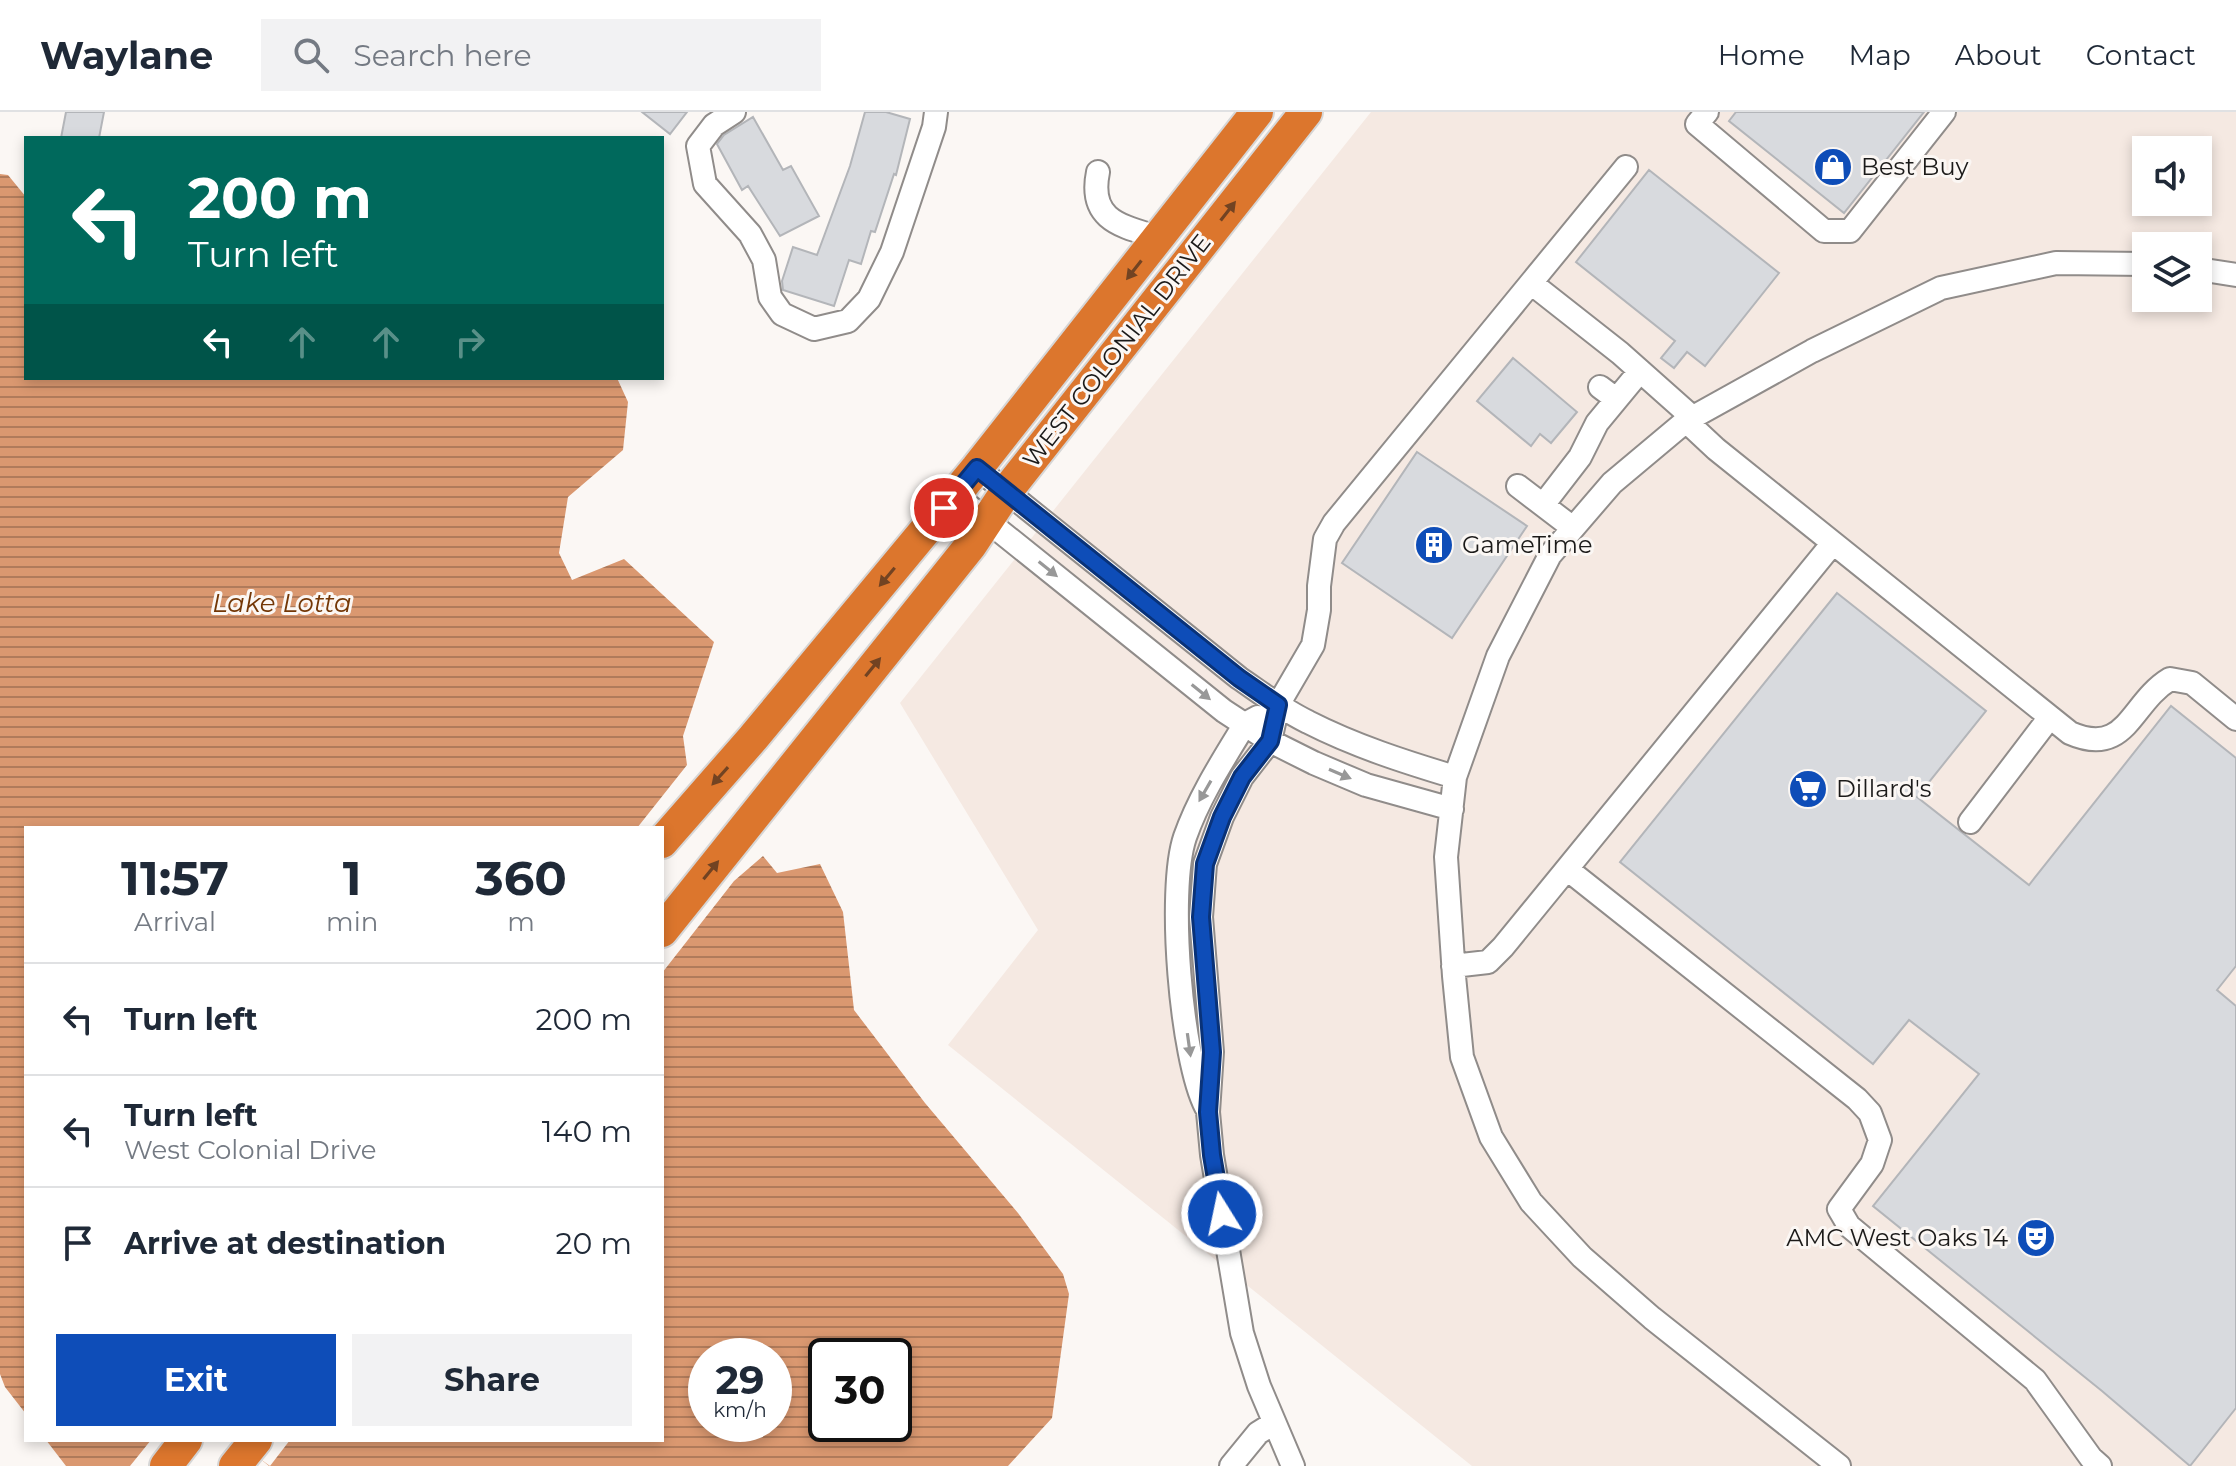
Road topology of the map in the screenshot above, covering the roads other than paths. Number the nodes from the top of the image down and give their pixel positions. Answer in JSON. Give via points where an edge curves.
{"nodes":[{"id":1,"x":734,"y":112,"type":"edge"},
{"id":2,"x":936,"y":112,"type":"edge"},
{"id":3,"x":1257,"y":112,"type":"edge"},
{"id":4,"x":1306,"y":112,"type":"edge"},
{"id":5,"x":1707,"y":112,"type":"edge"},
{"id":6,"x":1944,"y":112,"type":"edge"},
{"id":7,"x":1626,"y":167,"type":"dead end"},
{"id":8,"x":1098,"y":172,"type":"dead end"},
{"id":9,"x":1160,"y":238,"type":"junction"},
{"id":10,"x":2132,"y":264,"type":"edge"},
{"id":11,"x":2212,"y":271,"type":"edge"},
{"id":12,"x":2236,"y":275,"type":"edge"},
{"id":13,"x":1531,"y":283,"type":"junction"},
{"id":14,"x":1640,"y":371,"type":"junction"},
{"id":15,"x":1689,"y":419,"type":"junction"},
{"id":16,"x":977,"y":468,"type":"junction"},
{"id":17,"x":1518,"y":486,"type":"dead end"},
{"id":18,"x":1006,"y":492,"type":"junction"},
{"id":19,"x":955,"y":495,"type":"junction"},
{"id":20,"x":1543,"y":505,"type":"junction"},
{"id":21,"x":987,"y":521,"type":"junction"},
{"id":22,"x":1573,"y":528,"type":"junction"},
{"id":23,"x":1833,"y":543,"type":"junction"},
{"id":24,"x":1278,"y":705,"type":"junction"},
{"id":25,"x":2050,"y":717,"type":"junction"},
{"id":26,"x":2236,"y":719,"type":"edge"},
{"id":27,"x":1245,"y":724,"type":"junction"},
{"id":28,"x":1270,"y":741,"type":"junction"},
{"id":29,"x":1455,"y":777,"type":"junction"},
{"id":30,"x":1452,"y":809,"type":"junction"},
{"id":31,"x":1970,"y":822,"type":"dead end"},
{"id":32,"x":664,"y":840,"type":"edge"},
{"id":33,"x":1567,"y":869,"type":"junction"},
{"id":34,"x":664,"y":928,"type":"edge"},
{"id":35,"x":1453,"y":966,"type":"junction"},
{"id":36,"x":1208,"y":1112,"type":"junction"},
{"id":37,"x":1274,"y":1423,"type":"junction"},
{"id":38,"x":184,"y":1442,"type":"edge"},
{"id":39,"x":166,"y":1466,"type":"edge"},
{"id":40,"x":1231,"y":1466,"type":"edge"},
{"id":41,"x":1293,"y":1466,"type":"edge"},
{"id":42,"x":1839,"y":1466,"type":"edge"},
{"id":43,"x":2100,"y":1466,"type":"edge"}],
"edges":[{"from":1,"to":2,"type":"street","via":[[714,125],[698,146],[705,184],[750,234],[764,260],[770,297],[782,314],[814,329],[848,321],[869,299],[892,252]]},
{"from":3,"to":9,"type":"highway","name":"WEST COLONIAL DRIVE"},
{"from":18,"to":4,"type":"highway","name":"WEST COLONIAL DRIVE","one_way":true},
{"from":5,"to":6,"type":"street","via":[[1697,124],[1824,231],[1850,231]]},
{"from":7,"to":13,"type":"street"},
{"from":8,"to":9,"type":"street","via":[[1096,203],[1104,213],[1121,226]]},
{"from":9,"to":16,"type":"highway","name":"WEST COLONIAL DRIVE","one_way":true},
{"from":10,"to":15,"type":"street","via":[[2056,263],[1941,288]]},
{"from":11,"to":12,"type":"street"},
{"from":13,"to":14,"type":"street"},
{"from":13,"to":24,"type":"street","via":[[1513,320],[1329,531],[1313,645]]},
{"from":14,"to":15,"type":"street"},
{"from":14,"to":20,"type":"street","via":[[1608,393],[1580,457]]},
{"from":15,"to":22,"type":"street","via":[[1612,483]]},
{"from":15,"to":23,"type":"street","via":[[1716,449]]},
{"from":16,"to":18,"type":"street"},
{"from":16,"to":19,"type":"highway","name":"WEST COLONIAL DRIVE"},
{"from":17,"to":20,"type":"street"},
{"from":18,"to":21,"type":"highway","name":"WEST COLONIAL DRIVE"},
{"from":18,"to":24,"type":"street"},
{"from":19,"to":21,"type":"street"},
{"from":19,"to":32,"type":"highway","name":"WEST COLONIAL DRIVE","one_way":true},
{"from":20,"to":22,"type":"street"},
{"from":21,"to":27,"type":"street","one_way":true},
{"from":34,"to":21,"type":"highway","name":"WEST COLONIAL DRIVE","one_way":true},
{"from":22,"to":29,"type":"street","via":[[1550,555],[1498,656]]},
{"from":23,"to":25,"type":"street"},
{"from":23,"to":33,"type":"street"},
{"from":24,"to":27,"type":"street"},
{"from":24,"to":28,"type":"street"},
{"from":24,"to":29,"type":"street","via":[[1385,755]]},
{"from":25,"to":26,"type":"street","via":[[2086,740],[2113,737],[2156,687],[2170,679],[2192,683]]},
{"from":25,"to":31,"type":"street"},
{"from":27,"to":28,"type":"street"},
{"from":27,"to":36,"type":"street","one_way":true,"via":[[1199,802],[1184,840],[1177,884],[1177,943],[1189,1045],[1197,1090]]},
{"from":28,"to":30,"type":"street","one_way":true,"via":[[1366,785]]},
{"from":28,"to":36,"type":"street","via":[[1242,777],[1205,864],[1201,917],[1212,1052]]},
{"from":29,"to":30,"type":"street"},
{"from":30,"to":35,"type":"street","via":[[1446,857]]},
{"from":33,"to":35,"type":"street","via":[[1488,962]]},
{"from":33,"to":43,"type":"street","via":[[1870,1113],[1880,1140],[1872,1164],[1839,1209],[1849,1226],[2035,1380]]},
{"from":35,"to":42,"type":"street","via":[[1462,1057],[1491,1137],[1531,1202],[1582,1257],[1652,1318]]},
{"from":36,"to":37,"type":"street","via":[[1242,1333]]},
{"from":37,"to":40,"type":"street","via":[[1258,1433]]},
{"from":37,"to":41,"type":"street"},
{"from":38,"to":39,"type":"highway"}]}
